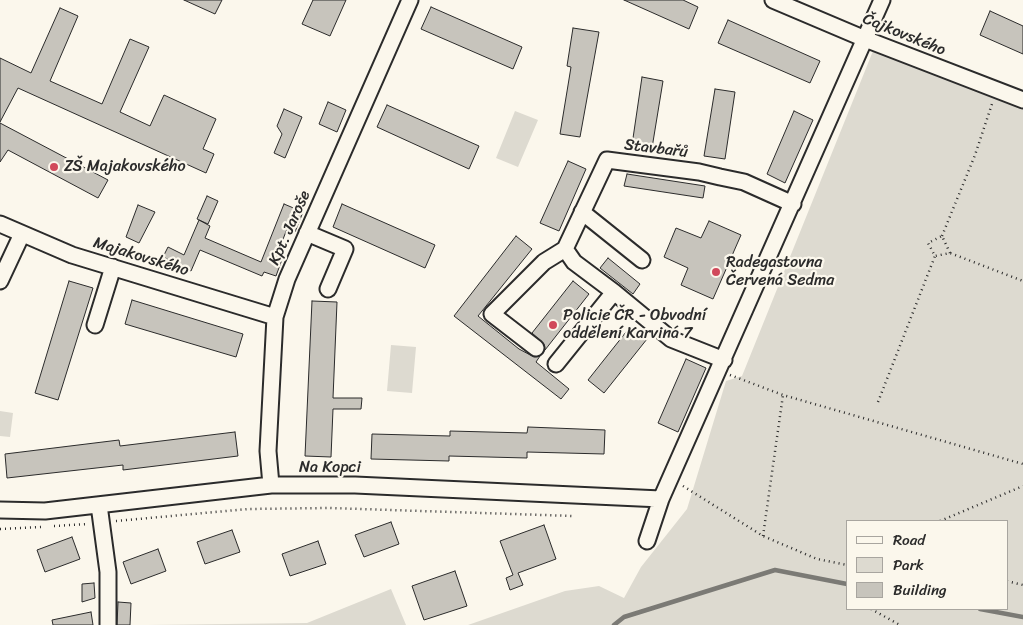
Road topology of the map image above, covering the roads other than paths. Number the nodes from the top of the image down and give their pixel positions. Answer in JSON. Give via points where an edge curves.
{"nodes":[{"id":1,"x":410,"y":0,"type":"edge"},
{"id":2,"x":774,"y":0,"type":"edge"},
{"id":3,"x":882,"y":0,"type":"edge"},
{"id":4,"x":865,"y":39,"type":"junction"},
{"id":5,"x":1023,"y":100,"type":"edge"},
{"id":6,"x":793,"y":204,"type":"junction"},
{"id":7,"x":582,"y":212,"type":"junction"},
{"id":8,"x":0,"y":224,"type":"edge"},
{"id":9,"x":307,"y":233,"type":"junction"},
{"id":10,"x":22,"y":234,"type":"junction"},
{"id":11,"x":565,"y":249,"type":"junction"},
{"id":12,"x":642,"y":260,"type":"dead end"},
{"id":13,"x":113,"y":267,"type":"junction"},
{"id":14,"x":0,"y":281,"type":"edge"},
{"id":15,"x":328,"y":289,"type":"dead end"},
{"id":16,"x":614,"y":292,"type":"junction"},
{"id":17,"x":274,"y":317,"type":"junction"},
{"id":18,"x":95,"y":325,"type":"dead end"},
{"id":19,"x":536,"y":348,"type":"dead end"},
{"id":20,"x":556,"y":364,"type":"dead end"},
{"id":21,"x":722,"y":365,"type":"junction"},
{"id":22,"x":271,"y":486,"type":"junction"},
{"id":23,"x":661,"y":499,"type":"junction"},
{"id":24,"x":99,"y":505,"type":"junction"},
{"id":25,"x":0,"y":510,"type":"edge"},
{"id":26,"x":647,"y":541,"type":"dead end"},
{"id":27,"x":108,"y":625,"type":"edge"}],
"edges":[{"from":1,"to":9,"type":"street","name":"Kpt. Jaroše"},
{"from":2,"to":4,"type":"street","name":"Čajkovského"},
{"from":3,"to":4,"type":"street"},
{"from":4,"to":5,"type":"street","name":"Čajkovského"},
{"from":4,"to":6,"type":"street"},
{"from":6,"to":7,"type":"street","name":"Stavbařů","via":[[744,182],[720,176],[607,160]]},
{"from":6,"to":21,"type":"street"},
{"from":7,"to":11,"type":"street","name":"Stavbařů"},
{"from":7,"to":12,"type":"street"},
{"from":8,"to":10,"type":"street","name":"Majakovského"},
{"from":9,"to":15,"type":"street","via":[[345,249]]},
{"from":9,"to":17,"type":"street","name":"Kpt. Jaroše"},
{"from":10,"to":13,"type":"street","name":"Majakovského"},
{"from":10,"to":14,"type":"street"},
{"from":11,"to":16,"type":"street","via":[[574,262]]},
{"from":11,"to":19,"type":"street","via":[[544,262],[492,314]]},
{"from":13,"to":17,"type":"street","name":"Majakovského"},
{"from":13,"to":18,"type":"street"},
{"from":16,"to":20,"type":"street"},
{"from":16,"to":21,"type":"street","via":[[671,339]]},
{"from":17,"to":22,"type":"street","name":"Kpt. Jaroše","via":[[268,451]]},
{"from":21,"to":23,"type":"street"},
{"from":22,"to":23,"type":"street","name":"Na Kopci","via":[[355,485]]},
{"from":22,"to":24,"type":"street","name":"Na Kopci"},
{"from":23,"to":26,"type":"street"},
{"from":24,"to":25,"type":"street","name":"Na Kopci","via":[[45,511]]},
{"from":24,"to":27,"type":"street","via":[[108,572]]}]}
